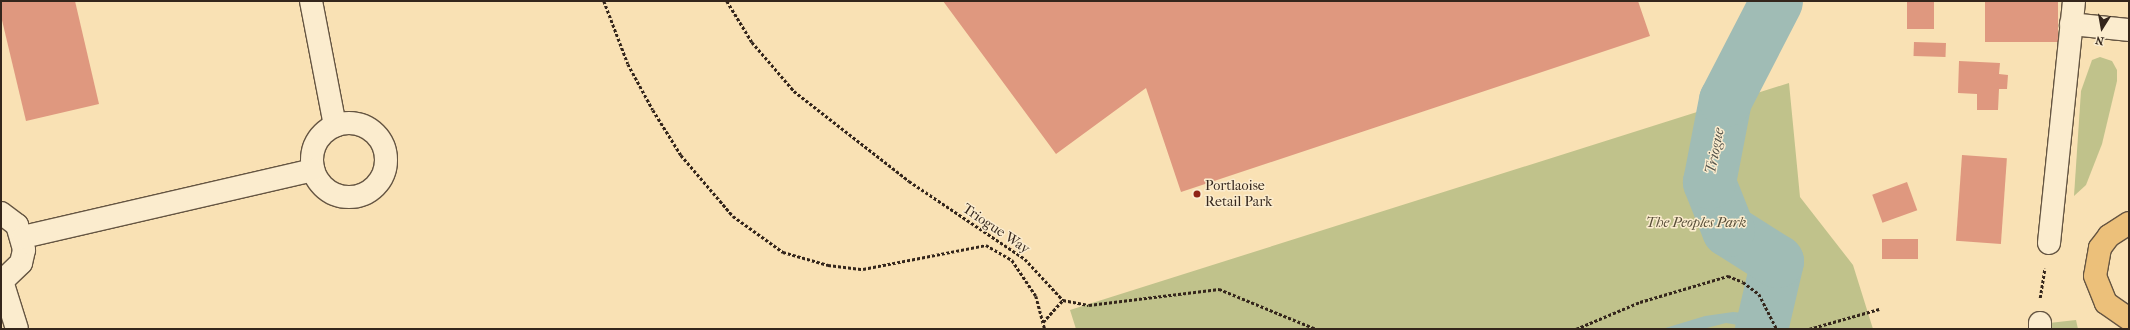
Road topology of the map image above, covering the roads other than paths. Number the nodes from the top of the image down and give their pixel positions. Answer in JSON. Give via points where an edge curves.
{"nodes":[{"id":1,"x":311,"y":1,"type":"edge"},
{"id":2,"x":2074,"y":1,"type":"edge"},
{"id":3,"x":2071,"y":24,"type":"junction"},
{"id":4,"x":2129,"y":30,"type":"edge"},
{"id":5,"x":335,"y":126,"type":"junction"},
{"id":6,"x":312,"y":170,"type":"junction"},
{"id":7,"x":1,"y":213,"type":"edge"},
{"id":8,"x":2129,"y":223,"type":"edge"},
{"id":9,"x":23,"y":237,"type":"junction"},
{"id":10,"x":2049,"y":243,"type":"road end"},
{"id":11,"x":2,"y":282,"type":"edge"},
{"id":12,"x":2129,"y":319,"type":"edge"},
{"id":13,"x":17,"y":329,"type":"edge"}],
"edges":[{"from":1,"to":5,"type":"street"},
{"from":2,"to":3,"type":"street"},
{"from":3,"to":4,"type":"street"},
{"from":3,"to":10,"type":"street"},
{"from":5,"to":6,"type":"street","via":[[315,144]]},
{"from":5,"to":6,"type":"street","via":[[359,124],[380,138],[386,150],[384,176],[365,194],[339,197],[327,191]]},
{"from":6,"to":9,"type":"street"},
{"from":7,"to":9,"type":"street","via":[[17,225]]},
{"from":8,"to":12,"type":"main road","via":[[2109,236],[2100,248],[2095,276],[2106,303]]},
{"from":9,"to":11,"type":"street","via":[[21,263]]},
{"from":11,"to":13,"type":"street"}]}
